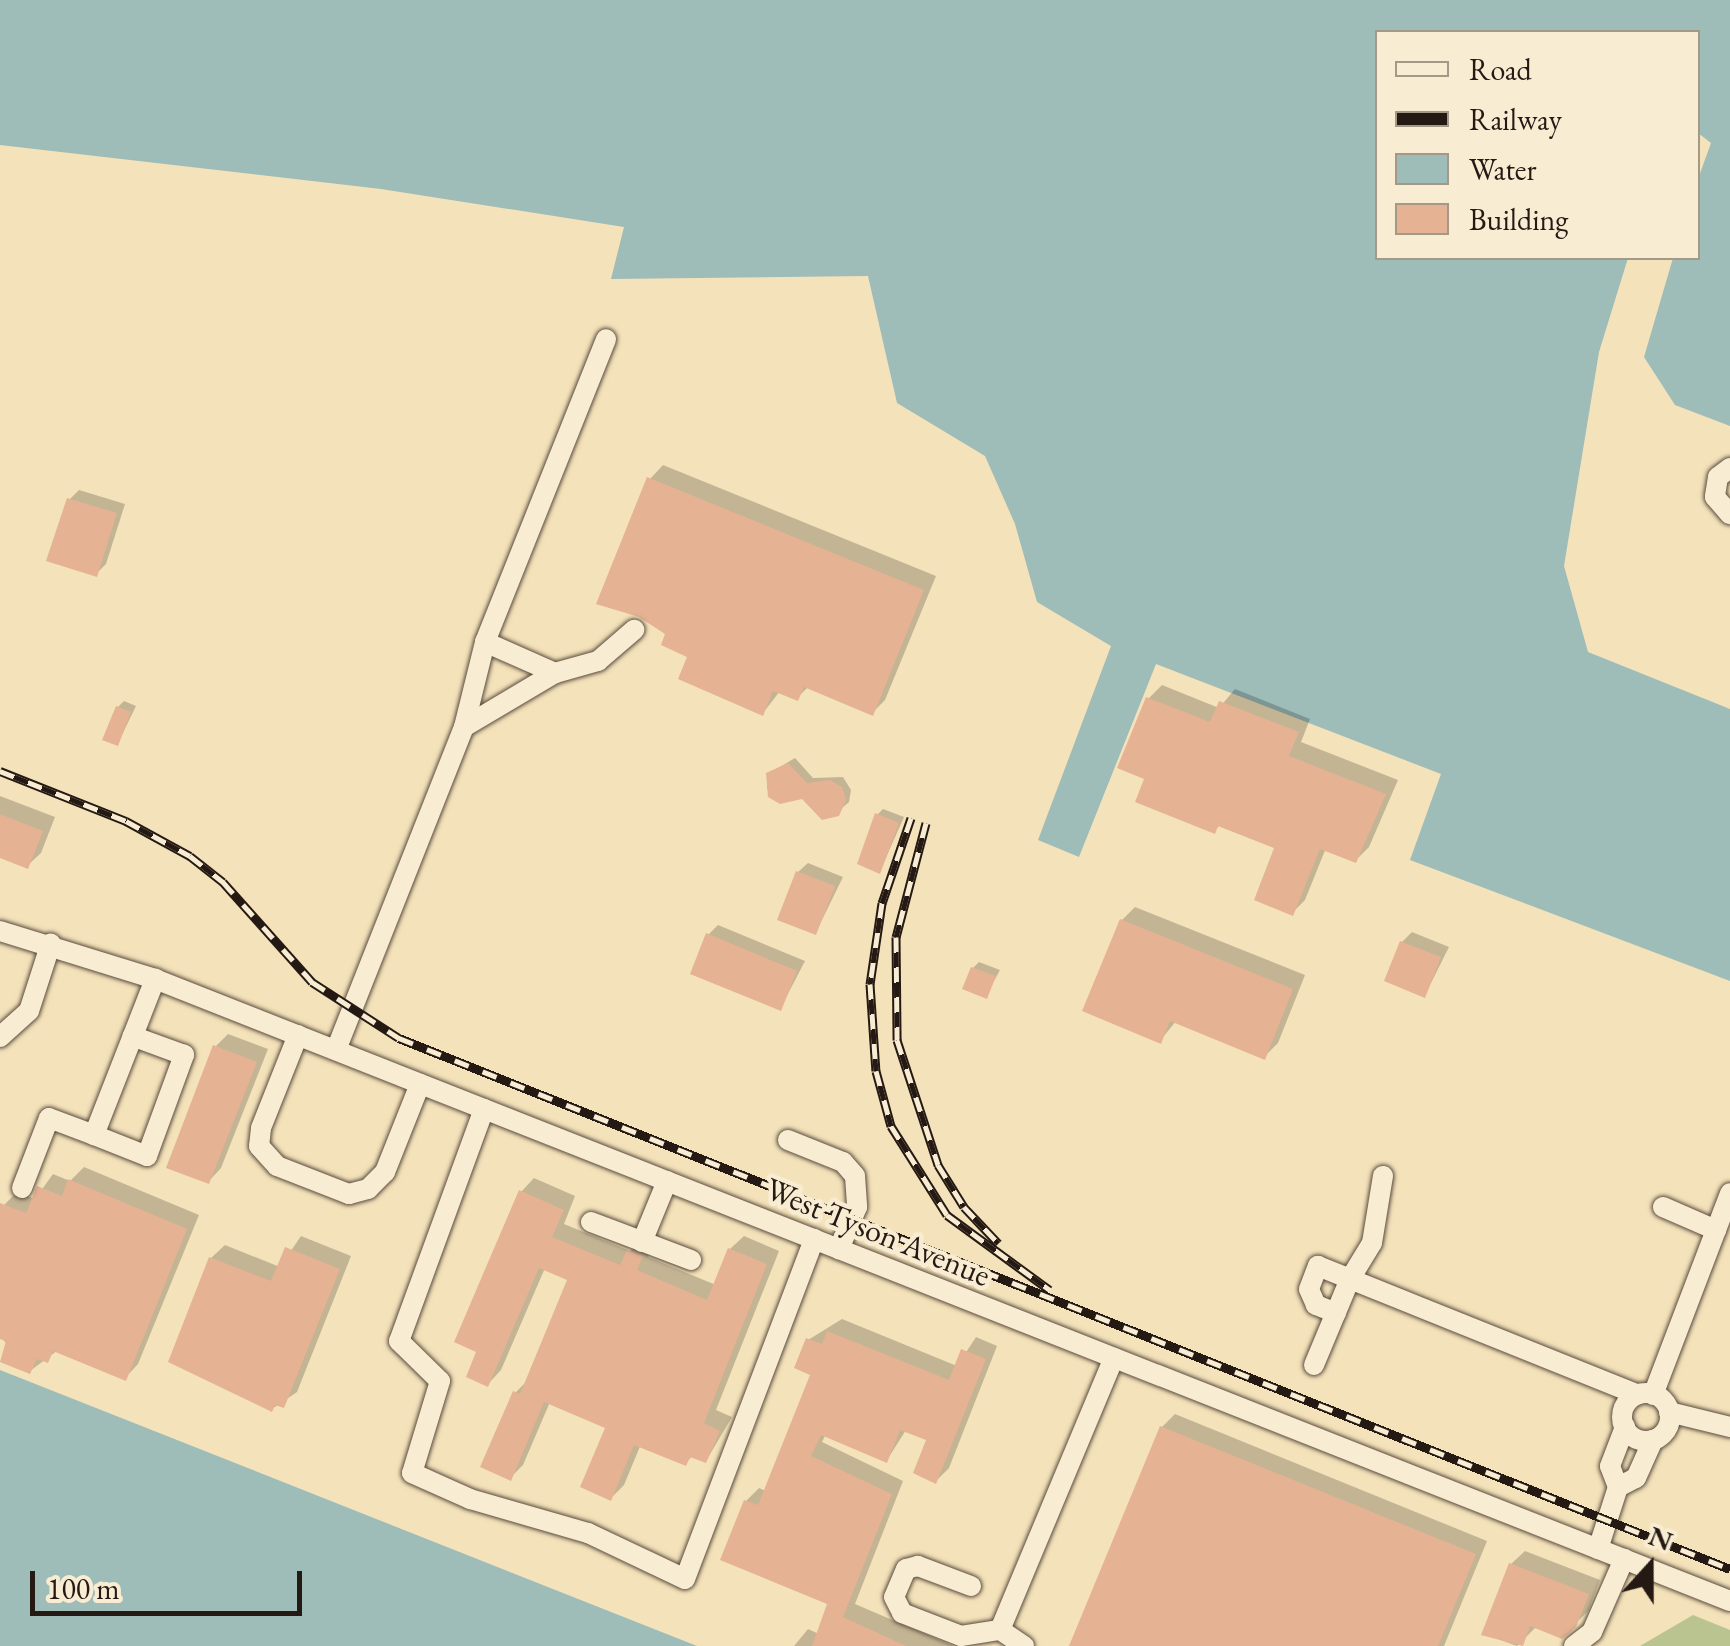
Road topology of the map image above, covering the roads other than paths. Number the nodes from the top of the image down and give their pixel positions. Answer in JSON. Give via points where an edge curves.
{"nodes":[{"id":1,"x":606,"y":339,"type":"dead end"},
{"id":2,"x":1730,"y":468,"type":"edge"},
{"id":3,"x":1730,"y":514,"type":"edge"},
{"id":4,"x":634,"y":630,"type":"dead end"},
{"id":5,"x":484,"y":642,"type":"junction"},
{"id":6,"x":554,"y":673,"type":"junction"},
{"id":7,"x":464,"y":728,"type":"junction"},
{"id":8,"x":0,"y":931,"type":"edge"},
{"id":9,"x":51,"y":942,"type":"junction"},
{"id":10,"x":155,"y":979,"type":"junction"},
{"id":11,"x":298,"y":1035,"type":"junction"},
{"id":12,"x":132,"y":1036,"type":"junction"},
{"id":13,"x":0,"y":1037,"type":"edge"},
{"id":14,"x":336,"y":1050,"type":"junction"},
{"id":15,"x":420,"y":1084,"type":"junction"},
{"id":16,"x":484,"y":1109,"type":"junction"},
{"id":17,"x":94,"y":1135,"type":"junction"},
{"id":18,"x":788,"y":1140,"type":"dead end"},
{"id":19,"x":1384,"y":1176,"type":"dead end"},
{"id":20,"x":667,"y":1181,"type":"junction"},
{"id":21,"x":22,"y":1188,"type":"dead end"},
{"id":22,"x":1730,"y":1193,"type":"edge"},
{"id":23,"x":1664,"y":1207,"type":"dead end"},
{"id":24,"x":591,"y":1222,"type":"dead end"},
{"id":25,"x":1716,"y":1230,"type":"junction"},
{"id":26,"x":814,"y":1240,"type":"junction"},
{"id":27,"x":642,"y":1242,"type":"junction"},
{"id":28,"x":838,"y":1249,"type":"junction"},
{"id":29,"x":691,"y":1260,"type":"dead end"},
{"id":30,"x":1350,"y":1279,"type":"junction"},
{"id":31,"x":1336,"y":1314,"type":"junction"},
{"id":32,"x":1114,"y":1358,"type":"junction"},
{"id":33,"x":1314,"y":1365,"type":"dead end"},
{"id":34,"x":1646,"y":1395,"type":"junction"},
{"id":35,"x":1669,"y":1412,"type":"junction"},
{"id":36,"x":1625,"y":1427,"type":"junction"},
{"id":37,"x":1730,"y":1427,"type":"edge"},
{"id":38,"x":1653,"y":1440,"type":"junction"},
{"id":39,"x":1618,"y":1487,"type":"junction"},
{"id":40,"x":1598,"y":1549,"type":"junction"},
{"id":41,"x":1624,"y":1559,"type":"junction"},
{"id":42,"x":970,"y":1586,"type":"dead end"},
{"id":43,"x":1730,"y":1601,"type":"edge"},
{"id":44,"x":1000,"y":1630,"type":"junction"},
{"id":45,"x":1024,"y":1646,"type":"edge"},
{"id":46,"x":1574,"y":1646,"type":"edge"}],
"edges":[{"from":1,"to":5,"type":"street"},
{"from":2,"to":3,"type":"street","via":[[1718,477],[1715,498]]},
{"from":4,"to":6,"type":"street","via":[[598,661]]},
{"from":5,"to":6,"type":"street"},
{"from":5,"to":7,"type":"street"},
{"from":6,"to":7,"type":"street"},
{"from":7,"to":14,"type":"street"},
{"from":8,"to":9,"type":"street","name":"West Tyson Avenue"},
{"from":9,"to":10,"type":"street","name":"West Tyson Avenue"},
{"from":9,"to":13,"type":"street","via":[[29,1011]]},
{"from":10,"to":11,"type":"street","name":"West Tyson Avenue"},
{"from":10,"to":12,"type":"street"},
{"from":11,"to":14,"type":"street","name":"West Tyson Avenue"},
{"from":11,"to":15,"type":"street","via":[[259,1146],[294,1173],[348,1194],[368,1189],[385,1172]]},
{"from":12,"to":17,"type":"street"},
{"from":12,"to":17,"type":"street","via":[[184,1055],[147,1156]]},
{"from":14,"to":15,"type":"street","name":"West Tyson Avenue"},
{"from":15,"to":16,"type":"street","name":"West Tyson Avenue"},
{"from":16,"to":20,"type":"street","name":"West Tyson Avenue"},
{"from":16,"to":26,"type":"street","via":[[399,1341],[440,1381],[412,1473],[470,1499],[588,1533],[686,1579]]},
{"from":17,"to":21,"type":"street","via":[[49,1118]]},
{"from":18,"to":28,"type":"street","via":[[843,1162],[855,1176],[856,1207]]},
{"from":19,"to":30,"type":"street","via":[[1372,1243]]},
{"from":20,"to":26,"type":"street","name":"West Tyson Avenue"},
{"from":20,"to":27,"type":"street"},
{"from":22,"to":25,"type":"street"},
{"from":23,"to":25,"type":"street"},
{"from":24,"to":27,"type":"street"},
{"from":25,"to":34,"type":"street"},
{"from":26,"to":28,"type":"street","name":"West Tyson Avenue"},
{"from":27,"to":29,"type":"street"},
{"from":28,"to":32,"type":"street","name":"West Tyson Avenue"},
{"from":30,"to":31,"type":"street"},
{"from":30,"to":31,"type":"street","via":[[1318,1266],[1308,1289],[1316,1306]]},
{"from":30,"to":34,"type":"street"},
{"from":31,"to":33,"type":"street"},
{"from":32,"to":40,"type":"street","name":"West Tyson Avenue"},
{"from":32,"to":44,"type":"street"},
{"from":34,"to":35,"type":"street"},
{"from":34,"to":36,"type":"street","via":[[1624,1409]]},
{"from":35,"to":37,"type":"street"},
{"from":35,"to":38,"type":"street","via":[[1666,1432]]},
{"from":36,"to":38,"type":"street","via":[[1638,1440]]},
{"from":36,"to":39,"type":"street","via":[[1610,1466]]},
{"from":38,"to":39,"type":"street","via":[[1636,1478]]},
{"from":39,"to":40,"type":"street"},
{"from":40,"to":41,"type":"street","name":"West Tyson Avenue"},
{"from":41,"to":43,"type":"street","name":"West Tyson Avenue"},
{"from":41,"to":46,"type":"street","via":[[1592,1632]]},
{"from":42,"to":44,"type":"street","via":[[918,1566],[906,1570],[894,1598],[902,1613],[961,1636]]},
{"from":44,"to":45,"type":"street"}]}
